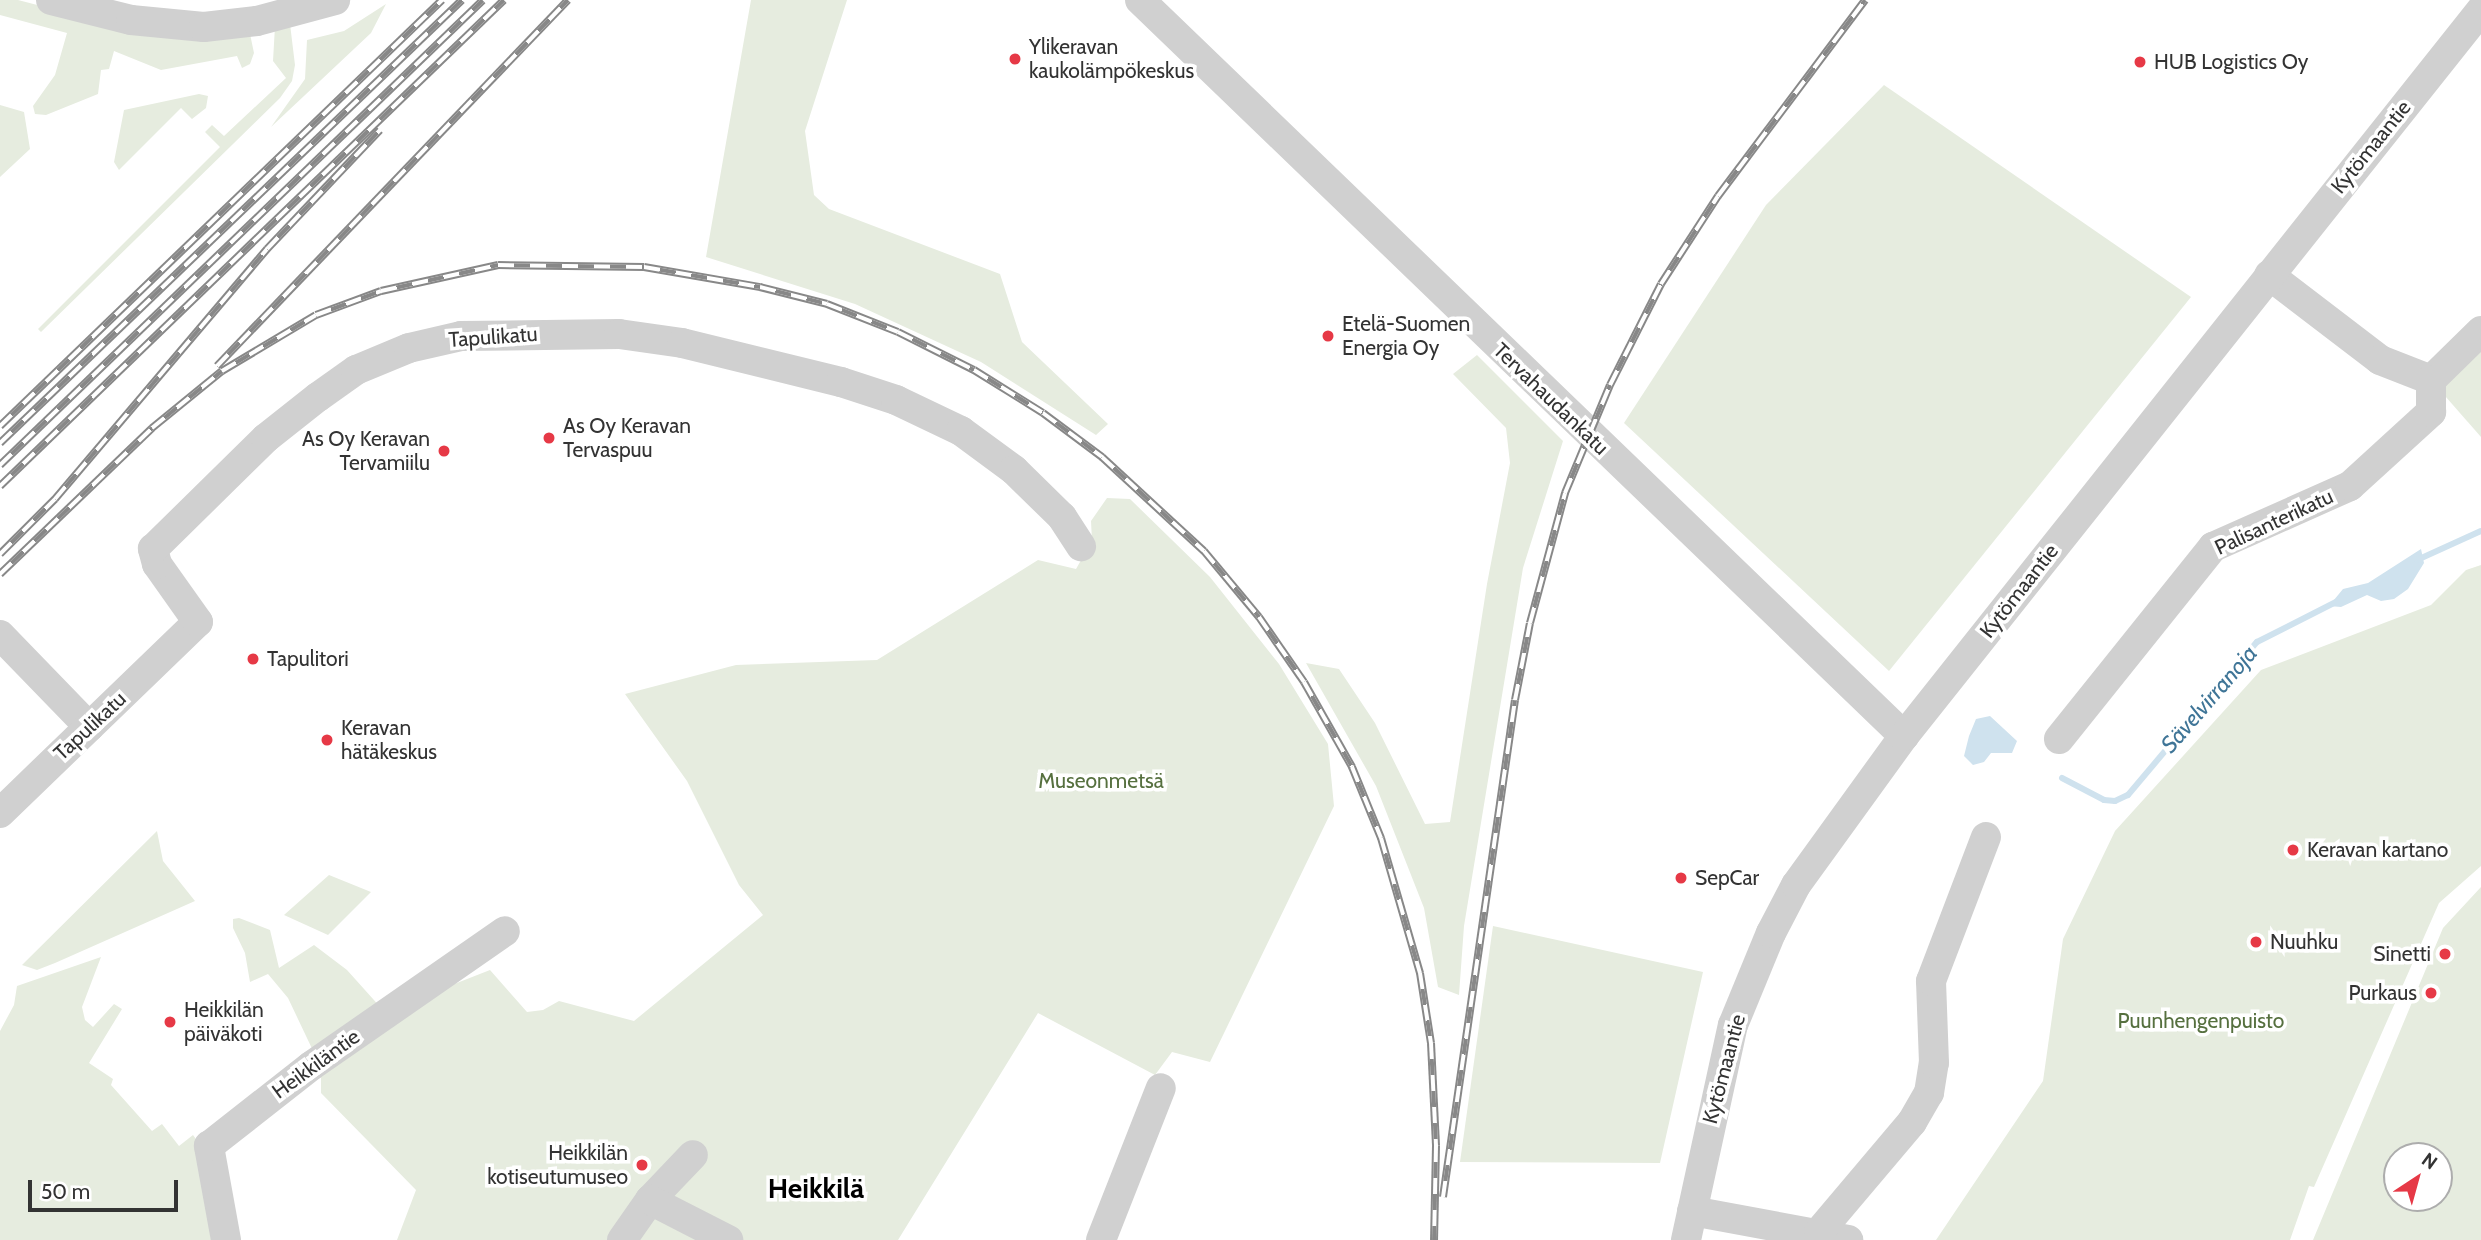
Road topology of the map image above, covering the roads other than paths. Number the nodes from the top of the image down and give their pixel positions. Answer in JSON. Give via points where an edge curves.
{"nodes":[{"id":1,"x":51,"y":0,"type":"edge"},
{"id":2,"x":335,"y":0,"type":"edge"},
{"id":3,"x":1140,"y":0,"type":"edge"},
{"id":4,"x":2481,"y":10,"type":"edge"},
{"id":5,"x":2269,"y":275,"type":"junction"},
{"id":6,"x":2481,"y":331,"type":"edge"},
{"id":7,"x":2431,"y":380,"type":"junction"},
{"id":8,"x":1080,"y":546,"type":"dead end"},
{"id":9,"x":0,"y":635,"type":"edge"},
{"id":10,"x":89,"y":727,"type":"junction"},
{"id":11,"x":1904,"y":736,"type":"junction"},
{"id":12,"x":2059,"y":739,"type":"dead end"},
{"id":13,"x":0,"y":813,"type":"edge"},
{"id":14,"x":1986,"y":837,"type":"dead end"},
{"id":15,"x":505,"y":931,"type":"dead end"},
{"id":16,"x":1161,"y":1088,"type":"dead end"},
{"id":17,"x":692,"y":1155,"type":"dead end"},
{"id":18,"x":650,"y":1200,"type":"junction"},
{"id":19,"x":1692,"y":1211,"type":"junction"},
{"id":20,"x":1819,"y":1232,"type":"junction"},
{"id":21,"x":226,"y":1240,"type":"edge"},
{"id":22,"x":622,"y":1240,"type":"edge"},
{"id":23,"x":728,"y":1240,"type":"edge"},
{"id":24,"x":1101,"y":1240,"type":"edge"},
{"id":25,"x":1686,"y":1240,"type":"edge"},
{"id":26,"x":1848,"y":1240,"type":"edge"}],
"edges":[{"from":1,"to":2,"type":"street","via":[[131,20],[204,27],[257,21]]},
{"from":3,"to":11,"type":"street","name":"Tervahaudankatu"},
{"from":4,"to":5,"type":"street","name":"Kytömaantie"},
{"from":5,"to":7,"type":"street","via":[[2381,360]]},
{"from":5,"to":11,"type":"street","name":"Kytömaantie"},
{"from":6,"to":7,"type":"street"},
{"from":7,"to":12,"type":"street","name":"Palisanterikatu","via":[[2431,412],[2350,486],[2213,547]]},
{"from":8,"to":10,"type":"street","name":"Tapulikatu","via":[[1062,517],[1014,470],[961,431],[897,400],[682,343],[619,334],[461,336],[409,348],[356,370],[266,438],[153,549],[157,564],[198,622]]},
{"from":9,"to":10,"type":"street"},
{"from":10,"to":13,"type":"street","name":"Tapulikatu"},
{"from":11,"to":19,"type":"street","name":"Kytömaantie","via":[[1796,885],[1756,966],[1718,1080]]},
{"from":14,"to":20,"type":"street","via":[[1931,981],[1934,1063],[1929,1093],[1912,1122]]},
{"from":15,"to":21,"type":"street","name":"Heikkiläntie","via":[[311,1066],[209,1146]]},
{"from":16,"to":24,"type":"street"},
{"from":17,"to":18,"type":"street"},
{"from":18,"to":22,"type":"street"},
{"from":18,"to":23,"type":"street"},
{"from":19,"to":20,"type":"street"},
{"from":19,"to":25,"type":"street","name":"Kytömaantie"},
{"from":20,"to":26,"type":"street"}]}
